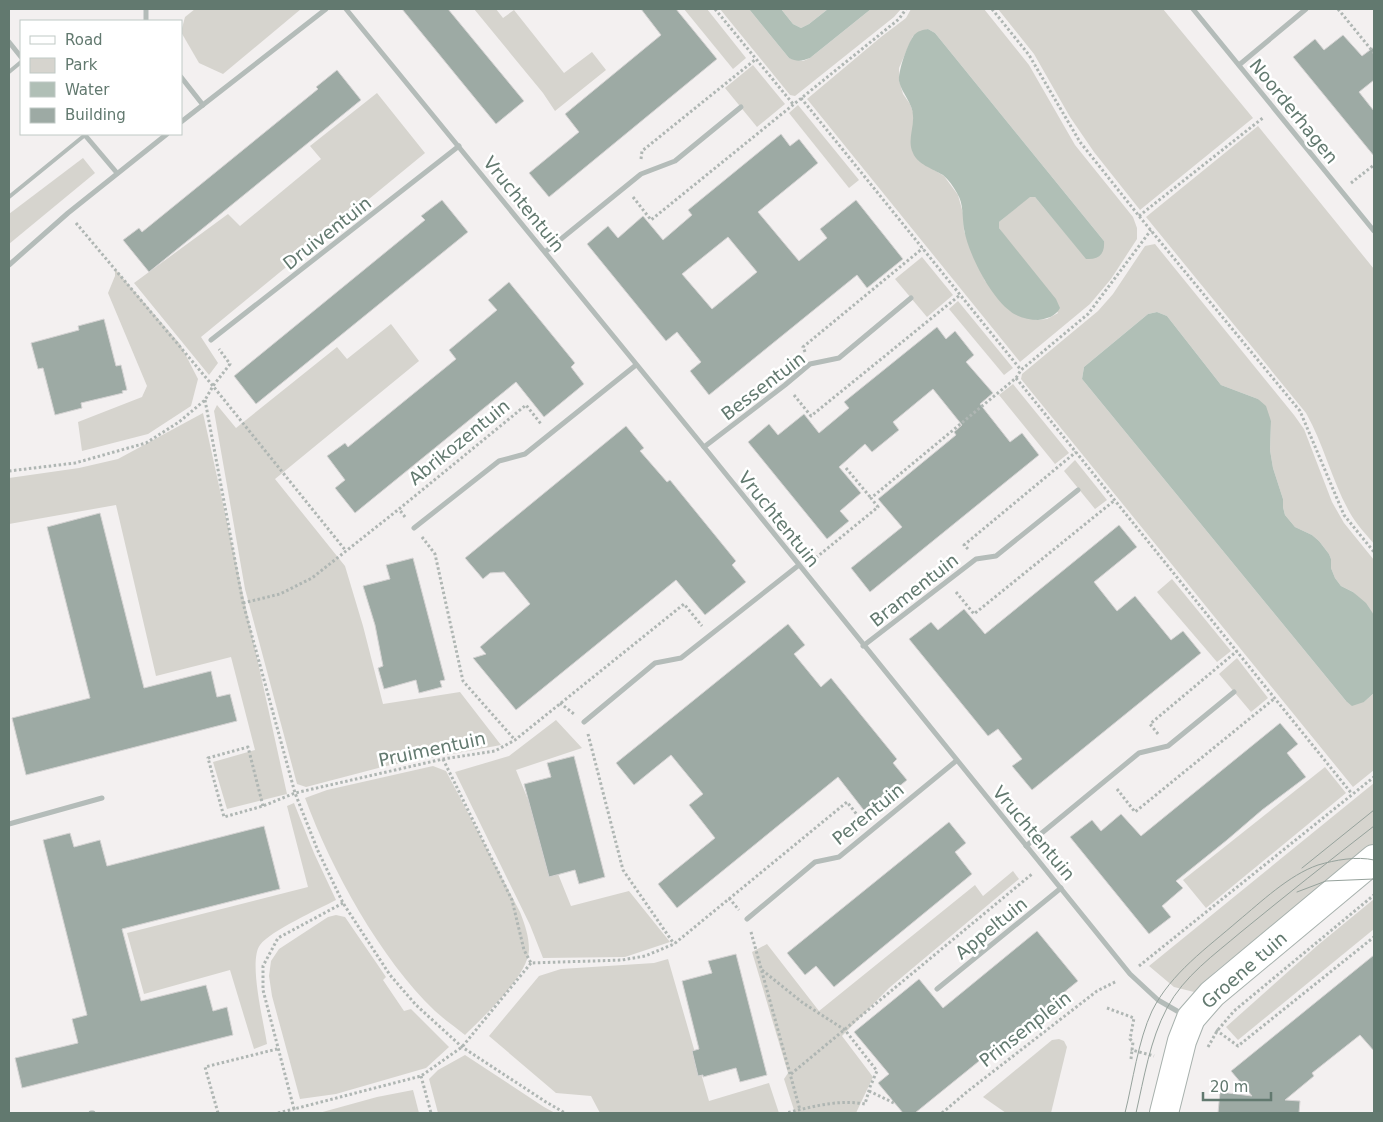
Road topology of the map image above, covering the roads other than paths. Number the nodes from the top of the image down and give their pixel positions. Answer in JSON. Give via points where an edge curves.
{"nodes":[{"id":1,"x":326,"y":9,"type":"edge"},
{"id":2,"x":346,"y":9,"type":"edge"},
{"id":3,"x":1193,"y":9,"type":"edge"},
{"id":4,"x":1306,"y":9,"type":"edge"},
{"id":5,"x":9,"y":42,"type":"edge"},
{"id":6,"x":20,"y":56,"type":"edge"},
{"id":7,"x":20,"y":63,"type":"edge"},
{"id":8,"x":1238,"y":65,"type":"junction"},
{"id":9,"x":9,"y":72,"type":"edge"},
{"id":10,"x":182,"y":78,"type":"edge"},
{"id":11,"x":204,"y":104,"type":"junction"},
{"id":12,"x":741,"y":107,"type":"dead end"},
{"id":13,"x":182,"y":121,"type":"edge"},
{"id":14,"x":84,"y":135,"type":"edge"},
{"id":15,"x":86,"y":135,"type":"edge"},
{"id":16,"x":166,"y":135,"type":"edge"},
{"id":17,"x":459,"y":146,"type":"junction"},
{"id":18,"x":117,"y":173,"type":"junction"},
{"id":19,"x":9,"y":197,"type":"edge"},
{"id":20,"x":1374,"y":231,"type":"edge"},
{"id":21,"x":545,"y":252,"type":"junction"},
{"id":22,"x":9,"y":265,"type":"edge"},
{"id":23,"x":911,"y":298,"type":"dead end"},
{"id":24,"x":211,"y":340,"type":"road end"},
{"id":25,"x":636,"y":365,"type":"junction"},
{"id":26,"x":704,"y":448,"type":"junction"},
{"id":27,"x":1078,"y":490,"type":"dead end"},
{"id":28,"x":414,"y":528,"type":"road end"},
{"id":29,"x":801,"y":567,"type":"junction"},
{"id":30,"x":863,"y":646,"type":"junction"},
{"id":31,"x":1234,"y":692,"type":"dead end"},
{"id":32,"x":584,"y":722,"type":"road end"},
{"id":33,"x":956,"y":761,"type":"junction"},
{"id":34,"x":102,"y":798,"type":"dead end"},
{"id":35,"x":9,"y":824,"type":"edge"},
{"id":36,"x":1026,"y":846,"type":"junction"},
{"id":37,"x":1374,"y":859,"type":"edge"},
{"id":38,"x":1374,"y":882,"type":"edge"},
{"id":39,"x":1061,"y":888,"type":"junction"},
{"id":40,"x":747,"y":918,"type":"road end"},
{"id":41,"x":937,"y":989,"type":"dead end"},
{"id":42,"x":1195,"y":1020,"type":"junction"},
{"id":43,"x":1164,"y":1113,"type":"edge"},
{"id":44,"x":1183,"y":1113,"type":"edge"}],
"edges":[{"from":1,"to":11,"type":"street"},
{"from":2,"to":17,"type":"street","name":"Vruchtentuin"},
{"from":3,"to":8,"type":"street","name":"Noorderhagen"},
{"from":4,"to":8,"type":"street"},
{"from":5,"to":6,"type":"street"},
{"from":7,"to":9,"type":"lane"},
{"from":8,"to":20,"type":"street","name":"Noorderhagen"},
{"from":10,"to":11,"type":"street"},
{"from":11,"to":13,"type":"street"},
{"from":12,"to":21,"type":"street","via":[[675,162],[641,174]]},
{"from":14,"to":19,"type":"lane"},
{"from":15,"to":18,"type":"street"},
{"from":16,"to":18,"type":"street"},
{"from":17,"to":21,"type":"street","name":"Vruchtentuin"},
{"from":17,"to":24,"type":"street","name":"Druiventuin"},
{"from":18,"to":22,"type":"street"},
{"from":21,"to":25,"type":"street","name":"Vruchtentuin"},
{"from":23,"to":26,"type":"street","name":"Bessentuin","via":[[839,358],[810,364]]},
{"from":25,"to":26,"type":"street","name":"Vruchtentuin"},
{"from":25,"to":28,"type":"street","via":[[525,454],[499,461]]},
{"from":26,"to":29,"type":"street","name":"Vruchtentuin"},
{"from":27,"to":30,"type":"street","name":"Bramentuin","via":[[996,556],[976,559]]},
{"from":29,"to":30,"type":"street","name":"Vruchtentuin"},
{"from":29,"to":32,"type":"street","via":[[681,658],[655,663]]},
{"from":30,"to":33,"type":"street","name":"Vruchtentuin"},
{"from":31,"to":36,"type":"street","via":[[1168,746],[1139,753]]},
{"from":33,"to":36,"type":"street","name":"Vruchtentuin"},
{"from":33,"to":40,"type":"street","name":"Perentuin","via":[[839,857],[815,862]]},
{"from":34,"to":35,"type":"street"},
{"from":36,"to":39,"type":"street","name":"Vruchtentuin"},
{"from":37,"to":42,"type":"street","name":"Groene tuin","via":[[1212,994]]},
{"from":38,"to":44,"type":"street","name":"Groene tuin","via":[[1222,1008],[1207,1026],[1201,1038]]},
{"from":39,"to":41,"type":"street","name":"Appeltuin"},
{"from":39,"to":42,"type":"street","name":"Vruchtentuin","via":[[1130,974],[1158,1000]]},
{"from":42,"to":43,"type":"street","name":"Groene tuin","via":[[1182,1040]]}]}
